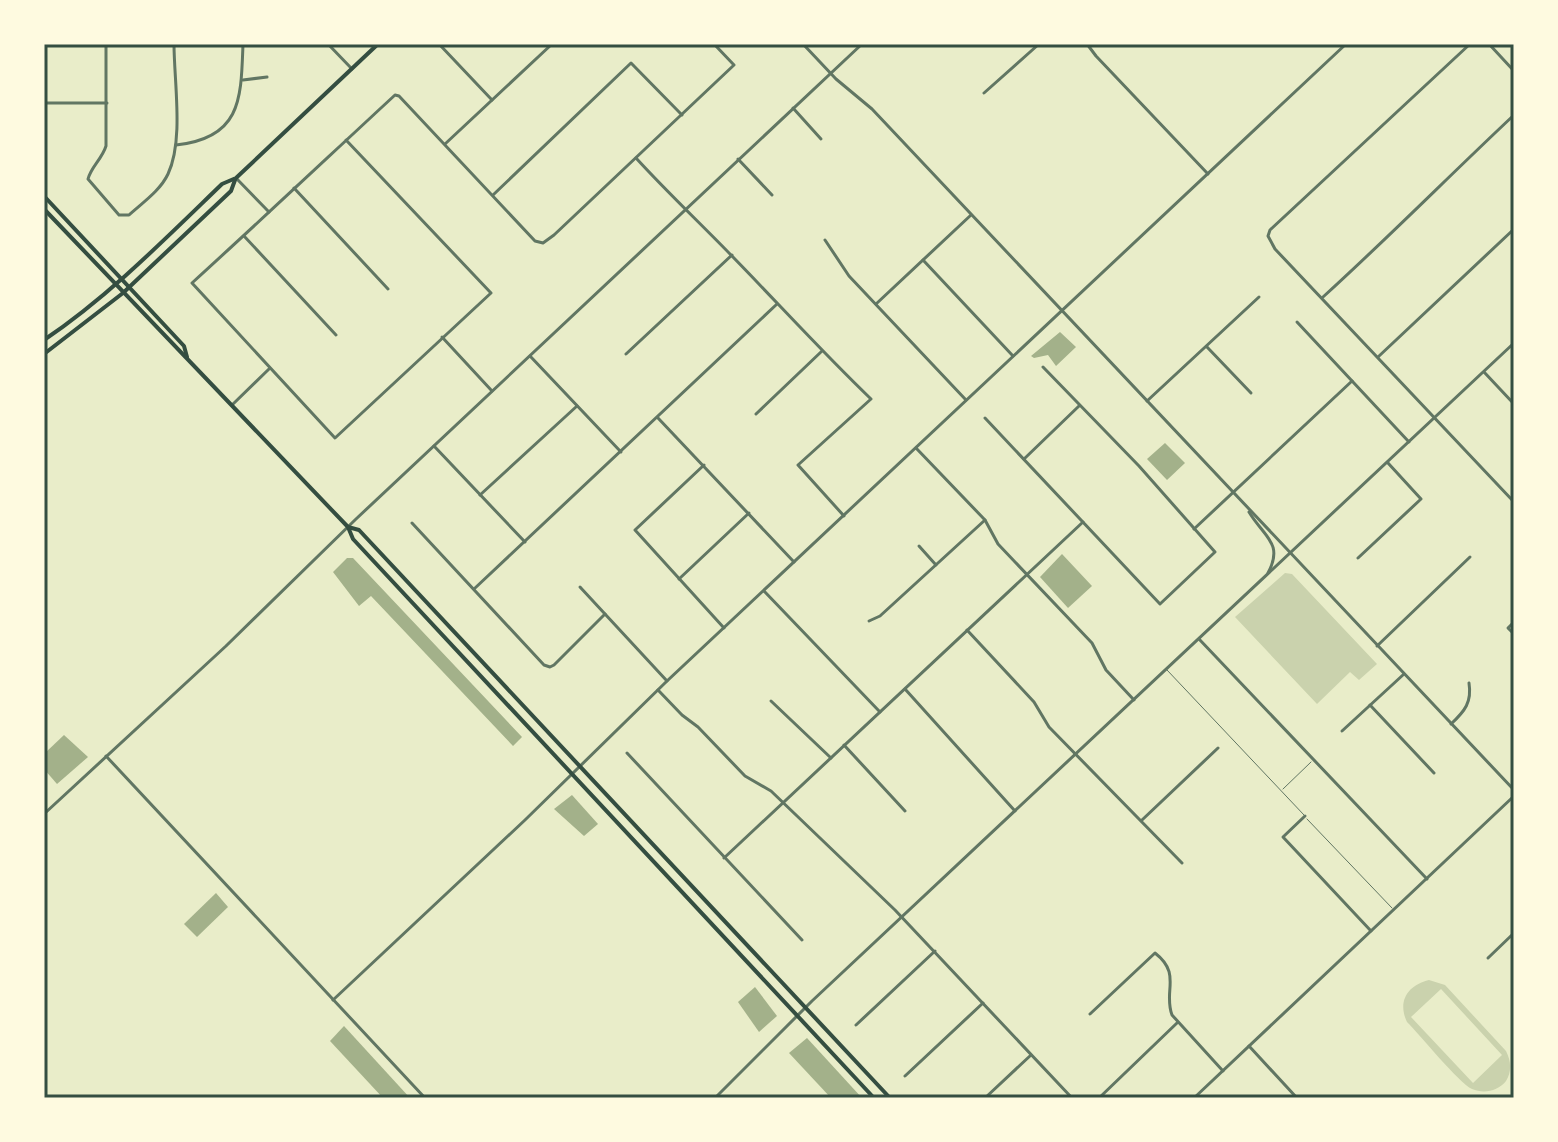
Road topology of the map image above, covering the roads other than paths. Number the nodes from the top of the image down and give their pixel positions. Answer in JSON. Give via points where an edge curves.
{"nodes":[{"id":1,"x":106,"y":44,"type":"edge"},
{"id":2,"x":174,"y":44,"type":"edge"},
{"id":3,"x":243,"y":44,"type":"edge"},
{"id":4,"x":328,"y":44,"type":"edge"},
{"id":5,"x":378,"y":44,"type":"edge"},
{"id":6,"x":439,"y":44,"type":"edge"},
{"id":7,"x":552,"y":44,"type":"edge"},
{"id":8,"x":714,"y":44,"type":"edge"},
{"id":9,"x":803,"y":44,"type":"edge"},
{"id":10,"x":862,"y":44,"type":"edge"},
{"id":11,"x":1039,"y":44,"type":"edge"},
{"id":12,"x":1087,"y":44,"type":"edge"},
{"id":13,"x":1346,"y":44,"type":"edge"},
{"id":14,"x":1470,"y":44,"type":"edge"},
{"id":15,"x":1489,"y":44,"type":"edge"},
{"id":16,"x":352,"y":69,"type":"junction"},
{"id":17,"x":1514,"y":71,"type":"edge"},
{"id":18,"x":831,"y":73,"type":"junction"},
{"id":19,"x":267,"y":77,"type":"dead end"},
{"id":20,"x":243,"y":80,"type":"junction"},
{"id":21,"x":984,"y":93,"type":"dead end"},
{"id":22,"x":492,"y":100,"type":"junction"},
{"id":23,"x":44,"y":103,"type":"edge"},
{"id":24,"x":107,"y":103,"type":"junction"},
{"id":25,"x":793,"y":108,"type":"junction"},
{"id":26,"x":682,"y":115,"type":"junction"},
{"id":27,"x":1514,"y":115,"type":"edge"},
{"id":28,"x":821,"y":139,"type":"dead end"},
{"id":29,"x":346,"y":140,"type":"junction"},
{"id":30,"x":445,"y":144,"type":"junction"},
{"id":31,"x":176,"y":145,"type":"junction"},
{"id":32,"x":636,"y":158,"type":"junction"},
{"id":33,"x":738,"y":159,"type":"junction"},
{"id":34,"x":1208,"y":174,"type":"junction"},
{"id":35,"x":236,"y":178,"type":"junction"},
{"id":36,"x":294,"y":188,"type":"junction"},
{"id":37,"x":493,"y":195,"type":"junction"},
{"id":38,"x":772,"y":195,"type":"dead end"},
{"id":39,"x":44,"y":196,"type":"edge"},
{"id":40,"x":44,"y":209,"type":"edge"},
{"id":41,"x":684,"y":210,"type":"junction"},
{"id":42,"x":269,"y":212,"type":"junction"},
{"id":43,"x":971,"y":215,"type":"junction"},
{"id":44,"x":1514,"y":229,"type":"edge"},
{"id":45,"x":244,"y":236,"type":"junction"},
{"id":46,"x":825,"y":240,"type":"dead end"},
{"id":47,"x":732,"y":255,"type":"junction"},
{"id":48,"x":923,"y":260,"type":"junction"},
{"id":49,"x":122,"y":278,"type":"junction"},
{"id":50,"x":115,"y":284,"type":"junction"},
{"id":51,"x":130,"y":287,"type":"junction"},
{"id":52,"x":388,"y":289,"type":"dead end"},
{"id":53,"x":123,"y":293,"type":"junction"},
{"id":54,"x":1259,"y":297,"type":"dead end"},
{"id":55,"x":1322,"y":298,"type":"junction"},
{"id":56,"x":777,"y":304,"type":"junction"},
{"id":57,"x":876,"y":304,"type":"junction"},
{"id":58,"x":1062,"y":311,"type":"junction"},
{"id":59,"x":1297,"y":322,"type":"dead end"},
{"id":60,"x":336,"y":335,"type":"dead end"},
{"id":61,"x":442,"y":337,"type":"junction"},
{"id":62,"x":44,"y":340,"type":"edge"},
{"id":63,"x":1514,"y":343,"type":"edge"},
{"id":64,"x":1207,"y":347,"type":"junction"},
{"id":65,"x":822,"y":351,"type":"junction"},
{"id":66,"x":44,"y":354,"type":"edge"},
{"id":67,"x":626,"y":354,"type":"dead end"},
{"id":68,"x":530,"y":356,"type":"junction"},
{"id":69,"x":1013,"y":356,"type":"junction"},
{"id":70,"x":187,"y":357,"type":"junction"},
{"id":71,"x":1378,"y":357,"type":"junction"},
{"id":72,"x":1043,"y":367,"type":"dead end"},
{"id":73,"x":269,"y":369,"type":"junction"},
{"id":74,"x":1483,"y":372,"type":"junction"},
{"id":75,"x":1352,"y":381,"type":"junction"},
{"id":76,"x":492,"y":391,"type":"junction"},
{"id":77,"x":1251,"y":393,"type":"dead end"},
{"id":78,"x":966,"y":400,"type":"junction"},
{"id":79,"x":1147,"y":401,"type":"junction"},
{"id":80,"x":1514,"y":404,"type":"edge"},
{"id":81,"x":232,"y":405,"type":"junction"},
{"id":82,"x":577,"y":406,"type":"junction"},
{"id":83,"x":1079,"y":406,"type":"junction"},
{"id":84,"x":756,"y":414,"type":"dead end"},
{"id":85,"x":658,"y":418,"type":"junction"},
{"id":86,"x":985,"y":418,"type":"dead end"},
{"id":87,"x":1434,"y":418,"type":"junction"},
{"id":88,"x":1409,"y":442,"type":"junction"},
{"id":89,"x":434,"y":446,"type":"junction"},
{"id":90,"x":916,"y":448,"type":"junction"},
{"id":91,"x":621,"y":452,"type":"junction"},
{"id":92,"x":1024,"y":459,"type":"junction"},
{"id":93,"x":1388,"y":463,"type":"junction"},
{"id":94,"x":704,"y":465,"type":"junction"},
{"id":95,"x":1234,"y":493,"type":"junction"},
{"id":96,"x":480,"y":495,"type":"junction"},
{"id":97,"x":1514,"y":502,"type":"edge"},
{"id":98,"x":1245,"y":505,"type":"junction"},
{"id":99,"x":749,"y":513,"type":"junction"},
{"id":100,"x":844,"y":516,"type":"junction"},
{"id":101,"x":985,"y":520,"type":"junction"},
{"id":102,"x":1083,"y":522,"type":"junction"},
{"id":103,"x":412,"y":523,"type":"dead end"},
{"id":104,"x":348,"y":527,"type":"junction"},
{"id":105,"x":1194,"y":529,"type":"junction"},
{"id":106,"x":525,"y":542,"type":"junction"},
{"id":107,"x":919,"y":546,"type":"dead end"},
{"id":108,"x":1291,"y":553,"type":"junction"},
{"id":109,"x":1470,"y":557,"type":"dead end"},
{"id":110,"x":1358,"y":558,"type":"dead end"},
{"id":111,"x":794,"y":562,"type":"junction"},
{"id":112,"x":936,"y":565,"type":"junction"},
{"id":113,"x":1027,"y":575,"type":"junction"},
{"id":114,"x":1267,"y":575,"type":"junction"},
{"id":115,"x":679,"y":579,"type":"junction"},
{"id":116,"x":580,"y":587,"type":"dead end"},
{"id":117,"x":474,"y":589,"type":"junction"},
{"id":118,"x":764,"y":591,"type":"junction"},
{"id":119,"x":605,"y":614,"type":"junction"},
{"id":120,"x":869,"y":621,"type":"dead end"},
{"id":121,"x":1514,"y":622,"type":"edge"},
{"id":122,"x":724,"y":628,"type":"junction"},
{"id":123,"x":967,"y":630,"type":"junction"},
{"id":124,"x":1514,"y":634,"type":"edge"},
{"id":125,"x":1199,"y":639,"type":"junction"},
{"id":126,"x":1377,"y":646,"type":"junction"},
{"id":127,"x":1166,"y":669,"type":"junction"},
{"id":128,"x":1404,"y":674,"type":"junction"},
{"id":129,"x":667,"y":681,"type":"junction"},
{"id":130,"x":1469,"y":683,"type":"dead end"},
{"id":131,"x":905,"y":689,"type":"junction"},
{"id":132,"x":658,"y":690,"type":"junction"},
{"id":133,"x":1134,"y":700,"type":"junction"},
{"id":134,"x":771,"y":701,"type":"dead end"},
{"id":135,"x":1370,"y":705,"type":"junction"},
{"id":136,"x":880,"y":712,"type":"junction"},
{"id":137,"x":1451,"y":724,"type":"junction"},
{"id":138,"x":1342,"y":731,"type":"dead end"},
{"id":139,"x":844,"y":745,"type":"junction"},
{"id":140,"x":1218,"y":748,"type":"dead end"},
{"id":141,"x":627,"y":753,"type":"dead end"},
{"id":142,"x":1075,"y":755,"type":"junction"},
{"id":143,"x":106,"y":756,"type":"junction"},
{"id":144,"x":831,"y":758,"type":"junction"},
{"id":145,"x":1312,"y":760,"type":"junction"},
{"id":146,"x":580,"y":766,"type":"junction"},
{"id":147,"x":1434,"y":773,"type":"dead end"},
{"id":148,"x":571,"y":774,"type":"junction"},
{"id":149,"x":1514,"y":790,"type":"edge"},
{"id":150,"x":1281,"y":791,"type":"junction"},
{"id":151,"x":1514,"y":796,"type":"edge"},
{"id":152,"x":783,"y":804,"type":"junction"},
{"id":153,"x":905,"y":811,"type":"dead end"},
{"id":154,"x":1015,"y":811,"type":"junction"},
{"id":155,"x":44,"y":814,"type":"edge"},
{"id":156,"x":1305,"y":816,"type":"junction"},
{"id":157,"x":1142,"y":820,"type":"junction"},
{"id":158,"x":724,"y":858,"type":"junction"},
{"id":159,"x":1182,"y":863,"type":"dead end"},
{"id":160,"x":1427,"y":879,"type":"junction"},
{"id":161,"x":1394,"y":910,"type":"junction"},
{"id":162,"x":902,"y":917,"type":"junction"},
{"id":163,"x":1371,"y":931,"type":"junction"},
{"id":164,"x":1514,"y":933,"type":"edge"},
{"id":165,"x":802,"y":940,"type":"dead end"},
{"id":166,"x":935,"y":951,"type":"junction"},
{"id":167,"x":1488,"y":958,"type":"dead end"},
{"id":168,"x":333,"y":1000,"type":"junction"},
{"id":169,"x":983,"y":1003,"type":"junction"},
{"id":170,"x":806,"y":1007,"type":"junction"},
{"id":171,"x":1090,"y":1014,"type":"dead end"},
{"id":172,"x":798,"y":1016,"type":"junction"},
{"id":173,"x":1177,"y":1023,"type":"junction"},
{"id":174,"x":856,"y":1025,"type":"dead end"},
{"id":175,"x":1249,"y":1046,"type":"junction"},
{"id":176,"x":1031,"y":1055,"type":"junction"},
{"id":177,"x":1223,"y":1071,"type":"junction"},
{"id":178,"x":905,"y":1076,"type":"dead end"},
{"id":179,"x":425,"y":1098,"type":"edge"},
{"id":180,"x":715,"y":1098,"type":"edge"},
{"id":181,"x":874,"y":1098,"type":"edge"},
{"id":182,"x":890,"y":1098,"type":"edge"},
{"id":183,"x":985,"y":1098,"type":"edge"},
{"id":184,"x":1072,"y":1098,"type":"edge"},
{"id":185,"x":1099,"y":1098,"type":"edge"},
{"id":186,"x":1194,"y":1098,"type":"edge"},
{"id":187,"x":1297,"y":1098,"type":"edge"}],
"edges":[{"from":1,"to":24,"type":"street"},
{"from":2,"to":31,"type":"street"},
{"from":3,"to":20,"type":"street"},
{"from":4,"to":16,"type":"street"},
{"from":5,"to":16,"type":"main road"},
{"from":6,"to":22,"type":"street"},
{"from":7,"to":22,"type":"street"},
{"from":8,"to":26,"type":"street","via":[[734,65]]},
{"from":9,"to":18,"type":"street"},
{"from":10,"to":18,"type":"street"},
{"from":11,"to":21,"type":"street"},
{"from":12,"to":34,"type":"street"},
{"from":13,"to":34,"type":"street"},
{"from":14,"to":55,"type":"street","via":[[1270,230],[1271,244]]},
{"from":15,"to":17,"type":"street"},
{"from":16,"to":35,"type":"main road"},
{"from":18,"to":25,"type":"street"},
{"from":18,"to":43,"type":"street"},
{"from":19,"to":20,"type":"street"},
{"from":20,"to":31,"type":"street","via":[[239,104],[219,131]]},
{"from":22,"to":30,"type":"street"},
{"from":23,"to":24,"type":"street"},
{"from":24,"to":31,"type":"street","via":[[106,146],[88,179],[119,215],[129,215],[156,190]]},
{"from":25,"to":28,"type":"street"},
{"from":25,"to":33,"type":"street"},
{"from":26,"to":32,"type":"street"},
{"from":26,"to":37,"type":"street","via":[[631,63]]},
{"from":27,"to":55,"type":"street"},
{"from":29,"to":30,"type":"street","via":[[395,95]]},
{"from":29,"to":36,"type":"street"},
{"from":29,"to":61,"type":"street","via":[[491,293]]},
{"from":30,"to":37,"type":"street"},
{"from":32,"to":37,"type":"street","via":[[543,243],[535,241]]},
{"from":32,"to":41,"type":"street"},
{"from":33,"to":38,"type":"street"},
{"from":33,"to":41,"type":"street"},
{"from":34,"to":58,"type":"street"},
{"from":35,"to":42,"type":"street"},
{"from":35,"to":49,"type":"main road","via":[[222,184]]},
{"from":35,"to":51,"type":"main road","via":[[231,191]]},
{"from":36,"to":42,"type":"street"},
{"from":36,"to":52,"type":"street"},
{"from":39,"to":49,"type":"main road"},
{"from":40,"to":50,"type":"main road"},
{"from":41,"to":47,"type":"street"},
{"from":41,"to":68,"type":"street"},
{"from":42,"to":45,"type":"street"},
{"from":43,"to":48,"type":"street"},
{"from":43,"to":58,"type":"street"},
{"from":44,"to":71,"type":"street"},
{"from":45,"to":60,"type":"street"},
{"from":45,"to":73,"type":"street","via":[[192,283]]},
{"from":46,"to":57,"type":"street"},
{"from":47,"to":56,"type":"street"},
{"from":47,"to":67,"type":"street"},
{"from":48,"to":57,"type":"street"},
{"from":48,"to":69,"type":"street"},
{"from":49,"to":50,"type":"main road"},
{"from":49,"to":51,"type":"main road"},
{"from":50,"to":53,"type":"main road"},
{"from":50,"to":62,"type":"main road"},
{"from":51,"to":53,"type":"main road"},
{"from":51,"to":70,"type":"main road","via":[[184,346]]},
{"from":53,"to":66,"type":"main road"},
{"from":53,"to":70,"type":"main road"},
{"from":54,"to":64,"type":"street"},
{"from":55,"to":71,"type":"street"},
{"from":56,"to":65,"type":"street"},
{"from":56,"to":85,"type":"street"},
{"from":57,"to":78,"type":"street"},
{"from":58,"to":69,"type":"street"},
{"from":58,"to":79,"type":"street"},
{"from":59,"to":75,"type":"street"},
{"from":61,"to":73,"type":"street","via":[[335,438]]},
{"from":61,"to":76,"type":"street"},
{"from":63,"to":74,"type":"street"},
{"from":64,"to":77,"type":"street"},
{"from":64,"to":79,"type":"street"},
{"from":65,"to":84,"type":"street"},
{"from":65,"to":100,"type":"street","via":[[871,399],[798,465]]},
{"from":68,"to":76,"type":"street"},
{"from":68,"to":82,"type":"street"},
{"from":69,"to":78,"type":"street"},
{"from":70,"to":81,"type":"main road"},
{"from":71,"to":87,"type":"street"},
{"from":72,"to":83,"type":"street"},
{"from":73,"to":81,"type":"street"},
{"from":74,"to":80,"type":"street"},
{"from":74,"to":87,"type":"street"},
{"from":75,"to":88,"type":"street"},
{"from":75,"to":95,"type":"street"},
{"from":76,"to":89,"type":"street"},
{"from":78,"to":90,"type":"street"},
{"from":79,"to":95,"type":"street"},
{"from":81,"to":104,"type":"main road"},
{"from":82,"to":91,"type":"street"},
{"from":82,"to":96,"type":"street"},
{"from":83,"to":92,"type":"street"},
{"from":83,"to":105,"type":"street"},
{"from":85,"to":91,"type":"street"},
{"from":85,"to":94,"type":"street"},
{"from":86,"to":92,"type":"street"},
{"from":87,"to":88,"type":"street"},
{"from":87,"to":97,"type":"street"},
{"from":88,"to":93,"type":"street"},
{"from":89,"to":96,"type":"street"},
{"from":89,"to":104,"type":"street"},
{"from":90,"to":100,"type":"street"},
{"from":90,"to":101,"type":"street"},
{"from":91,"to":106,"type":"street"},
{"from":92,"to":102,"type":"street"},
{"from":93,"to":108,"type":"street"},
{"from":93,"to":110,"type":"street","via":[[1421,499]]},
{"from":94,"to":99,"type":"street"},
{"from":94,"to":115,"type":"street","via":[[635,530]]},
{"from":95,"to":98,"type":"street"},
{"from":95,"to":105,"type":"street"},
{"from":96,"to":106,"type":"street"},
{"from":98,"to":108,"type":"street"},
{"from":98,"to":114,"type":"street","via":[[1275,548]]},
{"from":99,"to":111,"type":"street"},
{"from":99,"to":115,"type":"street"},
{"from":100,"to":111,"type":"street"},
{"from":101,"to":112,"type":"street"},
{"from":101,"to":113,"type":"street","via":[[998,544]]},
{"from":102,"to":105,"type":"street","via":[[1160,604],[1215,552]]},
{"from":102,"to":113,"type":"street"},
{"from":103,"to":117,"type":"street"},
{"from":104,"to":143,"type":"street"},
{"from":104,"to":146,"type":"main road","via":[[359,530]]},
{"from":104,"to":148,"type":"main road","via":[[353,539]]},
{"from":106,"to":117,"type":"street"},
{"from":107,"to":112,"type":"street"},
{"from":108,"to":114,"type":"street"},
{"from":108,"to":126,"type":"street"},
{"from":109,"to":126,"type":"street"},
{"from":111,"to":118,"type":"street"},
{"from":112,"to":120,"type":"street"},
{"from":113,"to":123,"type":"street"},
{"from":113,"to":133,"type":"street","via":[[1092,643],[1106,670]]},
{"from":114,"to":125,"type":"street"},
{"from":115,"to":122,"type":"street"},
{"from":116,"to":119,"type":"street"},
{"from":117,"to":119,"type":"street","via":[[547,667]]},
{"from":118,"to":122,"type":"street"},
{"from":118,"to":136,"type":"street"},
{"from":119,"to":129,"type":"street"},
{"from":121,"to":124,"type":"street","via":[[1508,628]]},
{"from":122,"to":129,"type":"street"},
{"from":123,"to":131,"type":"street"},
{"from":123,"to":142,"type":"street"},
{"from":125,"to":127,"type":"street"},
{"from":125,"to":145,"type":"street"},
{"from":126,"to":128,"type":"street"},
{"from":127,"to":133,"type":"street"},
{"from":127,"to":150,"type":"lane"},
{"from":128,"to":135,"type":"street"},
{"from":128,"to":137,"type":"street"},
{"from":129,"to":132,"type":"street"},
{"from":130,"to":137,"type":"street","via":[[1468,706]]},
{"from":131,"to":136,"type":"street"},
{"from":131,"to":154,"type":"street"},
{"from":132,"to":146,"type":"street"},
{"from":132,"to":152,"type":"street","via":[[745,776]]},
{"from":133,"to":142,"type":"street"},
{"from":134,"to":144,"type":"street"},
{"from":135,"to":138,"type":"street"},
{"from":135,"to":147,"type":"street"},
{"from":136,"to":139,"type":"street"},
{"from":137,"to":149,"type":"street"},
{"from":139,"to":144,"type":"street"},
{"from":139,"to":153,"type":"street"},
{"from":140,"to":157,"type":"street"},
{"from":141,"to":158,"type":"street"},
{"from":142,"to":154,"type":"street"},
{"from":142,"to":157,"type":"street"},
{"from":143,"to":155,"type":"street"},
{"from":143,"to":168,"type":"street"},
{"from":144,"to":152,"type":"street"},
{"from":145,"to":150,"type":"lane"},
{"from":145,"to":160,"type":"street"},
{"from":146,"to":148,"type":"street"},
{"from":146,"to":170,"type":"main road"},
{"from":148,"to":168,"type":"street"},
{"from":148,"to":172,"type":"main road"},
{"from":150,"to":156,"type":"lane"},
{"from":151,"to":160,"type":"street"},
{"from":152,"to":158,"type":"street"},
{"from":152,"to":162,"type":"street"},
{"from":154,"to":162,"type":"street"},
{"from":156,"to":161,"type":"lane"},
{"from":156,"to":163,"type":"street","via":[[1283,837]]},
{"from":157,"to":159,"type":"street"},
{"from":158,"to":165,"type":"street"},
{"from":160,"to":161,"type":"street"},
{"from":161,"to":163,"type":"street"},
{"from":162,"to":166,"type":"street"},
{"from":162,"to":170,"type":"street"},
{"from":163,"to":175,"type":"street"},
{"from":164,"to":167,"type":"street"},
{"from":166,"to":169,"type":"street"},
{"from":166,"to":174,"type":"street"},
{"from":168,"to":179,"type":"street"},
{"from":169,"to":176,"type":"street"},
{"from":169,"to":178,"type":"street"},
{"from":170,"to":172,"type":"street"},
{"from":170,"to":182,"type":"main road"},
{"from":171,"to":173,"type":"street","via":[[1155,953],[1170,971],[1168,1005]]},
{"from":172,"to":180,"type":"street"},
{"from":172,"to":181,"type":"main road"},
{"from":173,"to":177,"type":"street"},
{"from":173,"to":185,"type":"street"},
{"from":175,"to":177,"type":"street"},
{"from":175,"to":187,"type":"street"},
{"from":176,"to":183,"type":"street"},
{"from":176,"to":184,"type":"street"},
{"from":177,"to":186,"type":"street"}]}
